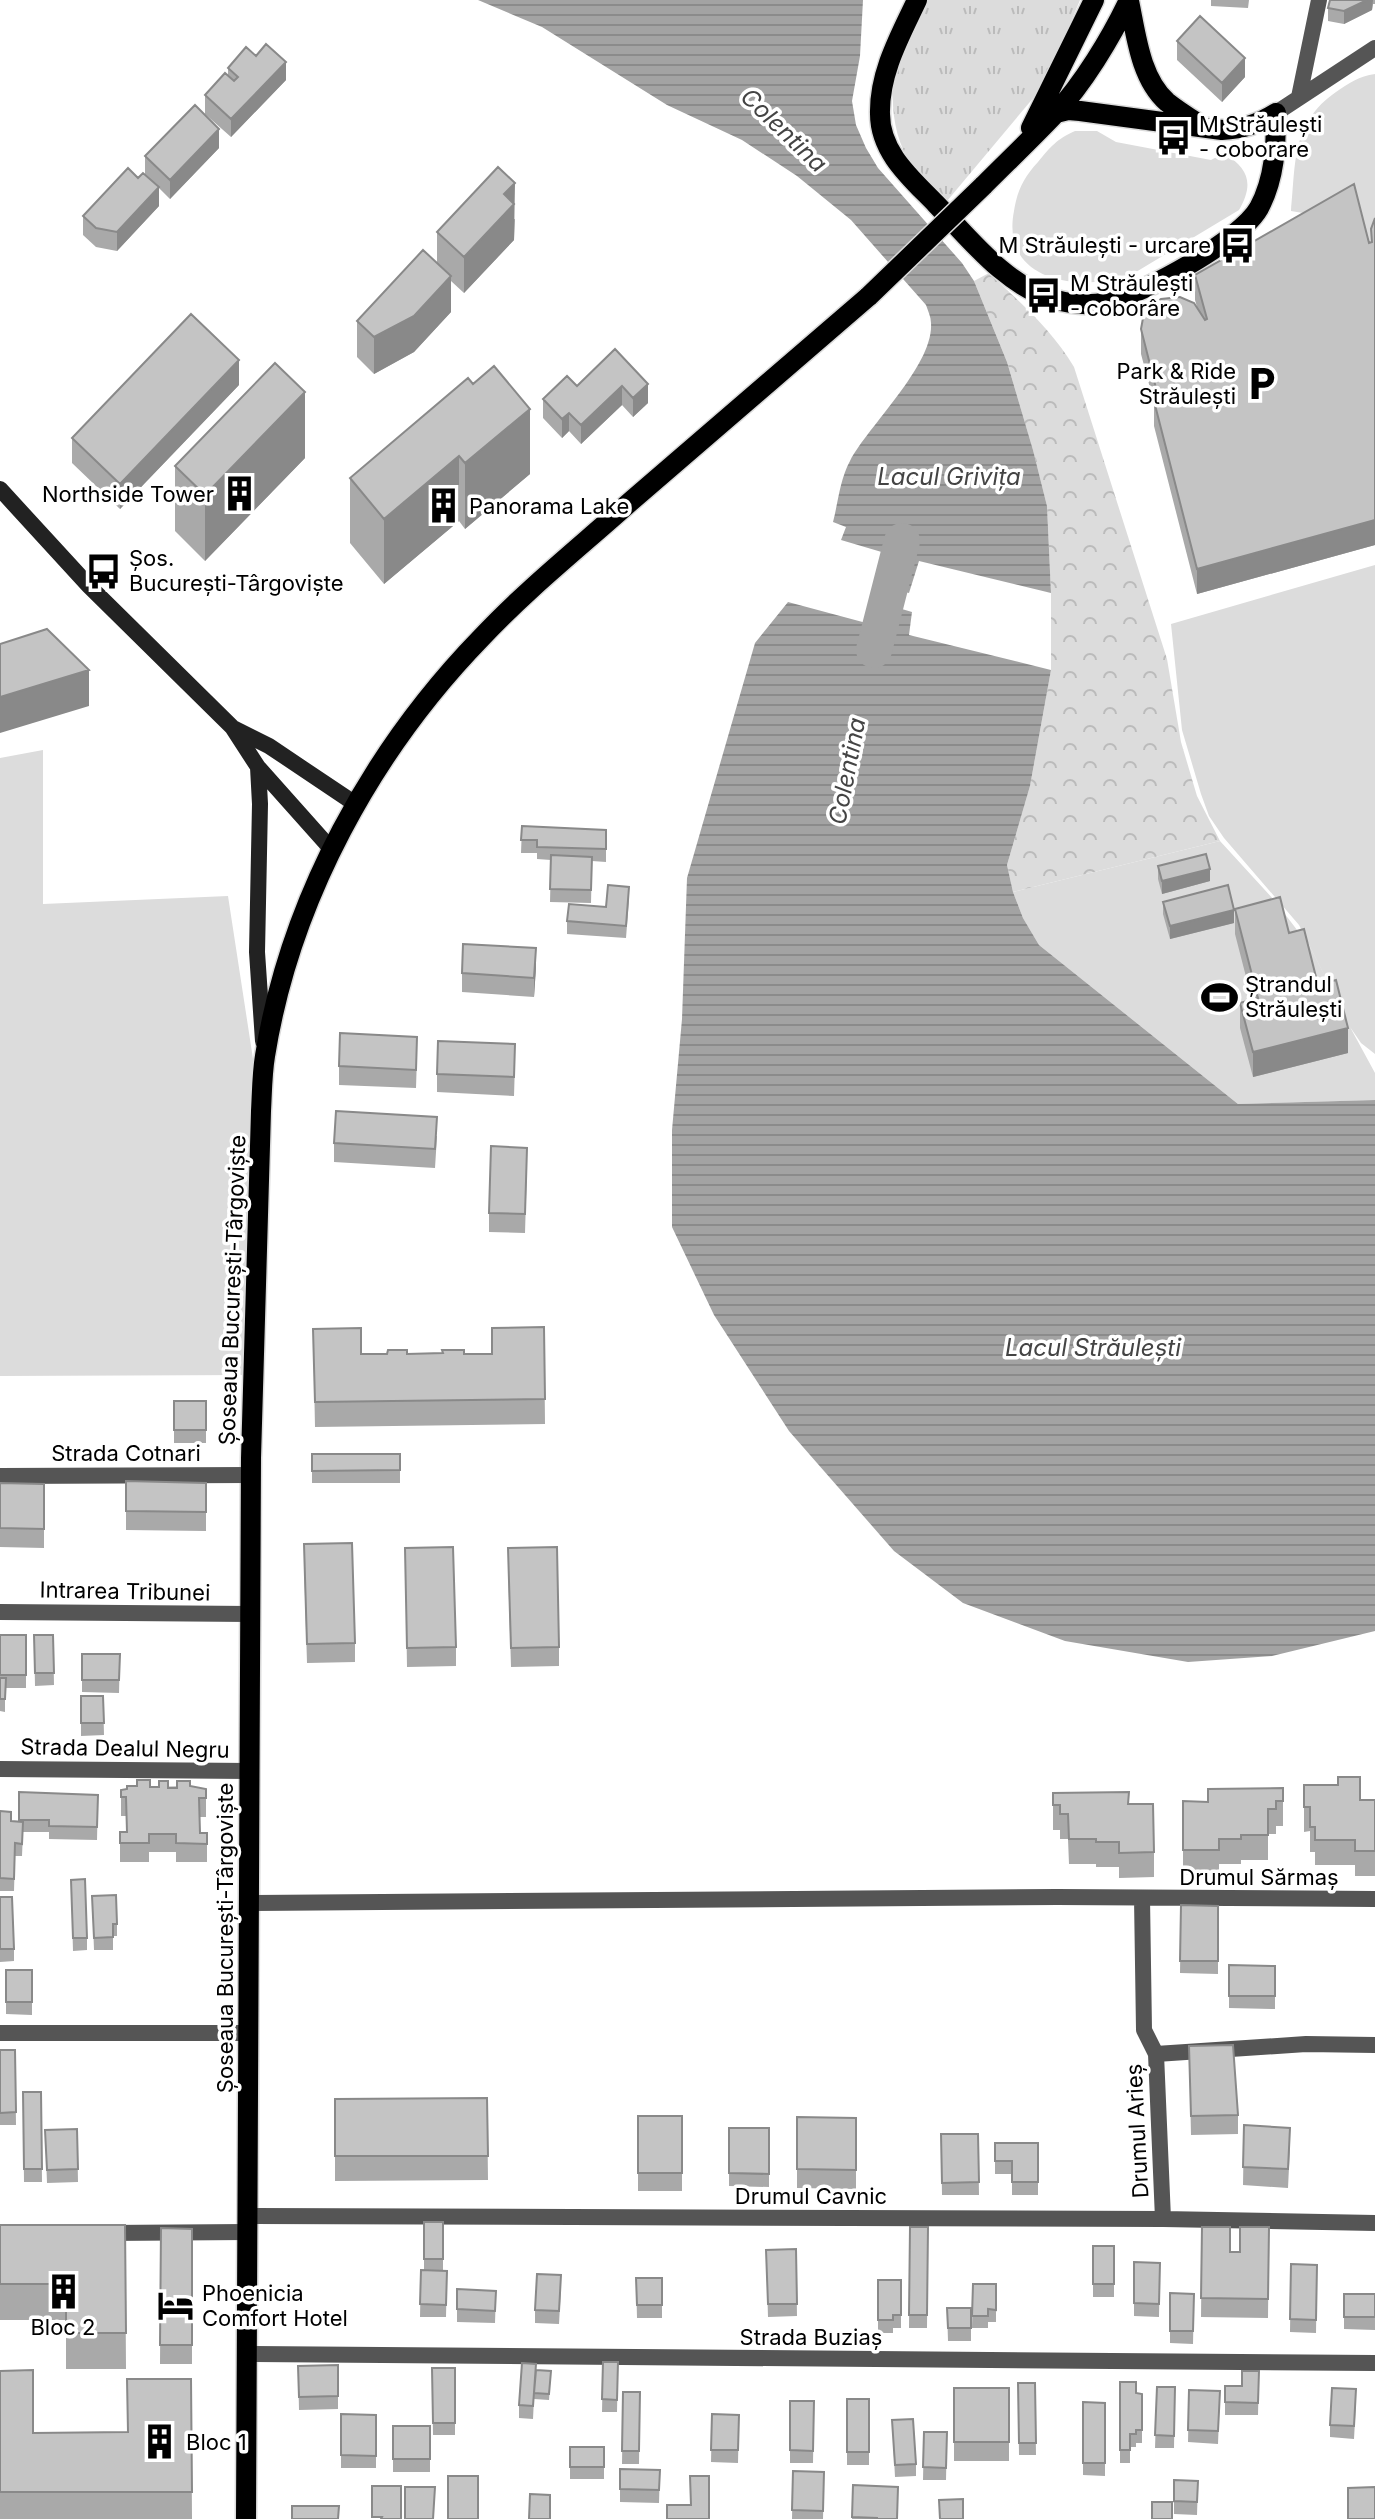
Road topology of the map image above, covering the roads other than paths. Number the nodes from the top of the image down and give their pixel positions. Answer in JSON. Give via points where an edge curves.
{"nodes":[{"id":1,"x":917,"y":0,"type":"edge"},
{"id":2,"x":1094,"y":0,"type":"edge"},
{"id":3,"x":1129,"y":0,"type":"edge"},
{"id":4,"x":1319,"y":0,"type":"edge"},
{"id":5,"x":1375,"y":48,"type":"edge"},
{"id":6,"x":1299,"y":97,"type":"junction"},
{"id":7,"x":1056,"y":113,"type":"junction"},
{"id":8,"x":1276,"y":113,"type":"junction"},
{"id":9,"x":1205,"y":129,"type":"junction"},
{"id":10,"x":1008,"y":161,"type":"junction"},
{"id":11,"x":0,"y":489,"type":"edge"},
{"id":12,"x":232,"y":727,"type":"junction"},
{"id":13,"x":258,"y":767,"type":"junction"},
{"id":14,"x":357,"y":805,"type":"junction"},
{"id":15,"x":332,"y":850,"type":"junction"},
{"id":16,"x":264,"y":1058,"type":"junction"},
{"id":17,"x":251,"y":1475,"type":"junction"},
{"id":18,"x":0,"y":1476,"type":"edge"},
{"id":19,"x":0,"y":1612,"type":"edge"},
{"id":20,"x":250,"y":1614,"type":"junction"},
{"id":21,"x":0,"y":1769,"type":"edge"},
{"id":22,"x":250,"y":1771,"type":"junction"},
{"id":23,"x":1142,"y":1898,"type":"junction"},
{"id":24,"x":1375,"y":1899,"type":"edge"},
{"id":25,"x":251,"y":1903,"type":"junction"},
{"id":26,"x":0,"y":2033,"type":"edge"},
{"id":27,"x":249,"y":2033,"type":"junction"},
{"id":28,"x":1375,"y":2045,"type":"edge"},
{"id":29,"x":1156,"y":2054,"type":"junction"},
{"id":30,"x":1163,"y":2219,"type":"junction"},
{"id":31,"x":1375,"y":2223,"type":"edge"},
{"id":32,"x":247,"y":2224,"type":"junction"},
{"id":33,"x":93,"y":2233,"type":"edge"},
{"id":34,"x":247,"y":2354,"type":"junction"},
{"id":35,"x":1375,"y":2363,"type":"edge"},
{"id":36,"x":246,"y":2519,"type":"edge"}],
"edges":[{"from":1,"to":8,"type":"main road","via":[[881,93],[886,143],[900,166],[986,256],[1021,284],[1056,300],[1085,305],[1135,294],[1232,238],[1250,222],[1269,186]]},
{"from":2,"to":10,"type":"main road","via":[[1035,121]]},
{"from":3,"to":7,"type":"main road"},
{"from":3,"to":9,"type":"main road","via":[[1144,65],[1156,89]]},
{"from":4,"to":6,"type":"street"},
{"from":5,"to":6,"type":"street"},
{"from":6,"to":8,"type":"street"},
{"from":7,"to":9,"type":"main road","via":[[1080,111]]},
{"from":7,"to":10,"type":"main road"},
{"from":8,"to":9,"type":"main road","via":[[1241,129]]},
{"from":10,"to":14,"type":"main road","name":"Șoseaua București-Târgoviște","bridge":true,"via":[[869,296],[483,635],[417,712]]},
{"from":11,"to":12,"type":"main road"},
{"from":12,"to":13,"type":"main road"},
{"from":12,"to":14,"type":"main road"},
{"from":13,"to":15,"type":"main road"},
{"from":13,"to":16,"type":"main road","via":[[257,952]]},
{"from":14,"to":15,"type":"main road","name":"Șoseaua București-Târgoviște"},
{"from":15,"to":16,"type":"main road","name":"Șoseaua București-Târgoviște","via":[[298,929]]},
{"from":16,"to":17,"type":"main road","name":"Șoseaua București-Târgoviște"},
{"from":17,"to":18,"type":"street","name":"Strada Cotnari"},
{"from":17,"to":20,"type":"main road","name":"Șoseaua București-Târgoviște"},
{"from":19,"to":20,"type":"street","name":"Intrarea Tribunei"},
{"from":20,"to":22,"type":"main road","name":"Șoseaua București-Târgoviște"},
{"from":21,"to":22,"type":"street","name":"Strada Dealul Negru"},
{"from":22,"to":25,"type":"main road","name":"Șoseaua București-Târgoviște"},
{"from":23,"to":24,"type":"street","name":"Drumul Sărmaș"},
{"from":23,"to":25,"type":"street","name":"Drumul Sărmaș"},
{"from":23,"to":29,"type":"street","name":"Drumul Arieș","via":[[1144,2030]]},
{"from":25,"to":27,"type":"main road","name":"Șoseaua București-Târgoviște"},
{"from":26,"to":27,"type":"street"},
{"from":27,"to":32,"type":"main road","name":"Șoseaua București-Târgoviște"},
{"from":28,"to":29,"type":"street"},
{"from":29,"to":30,"type":"street","name":"Drumul Arieș"},
{"from":30,"to":31,"type":"street","name":"Drumul Cavnic"},
{"from":30,"to":32,"type":"street","name":"Drumul Cavnic"},
{"from":32,"to":33,"type":"street","name":"Drumul Cavnic"},
{"from":32,"to":34,"type":"main road","name":"Șoseaua București-Târgoviște"},
{"from":34,"to":35,"type":"street","name":"Strada Buziaș"},
{"from":34,"to":36,"type":"main road","name":"Șoseaua București-Târgoviște"}]}
